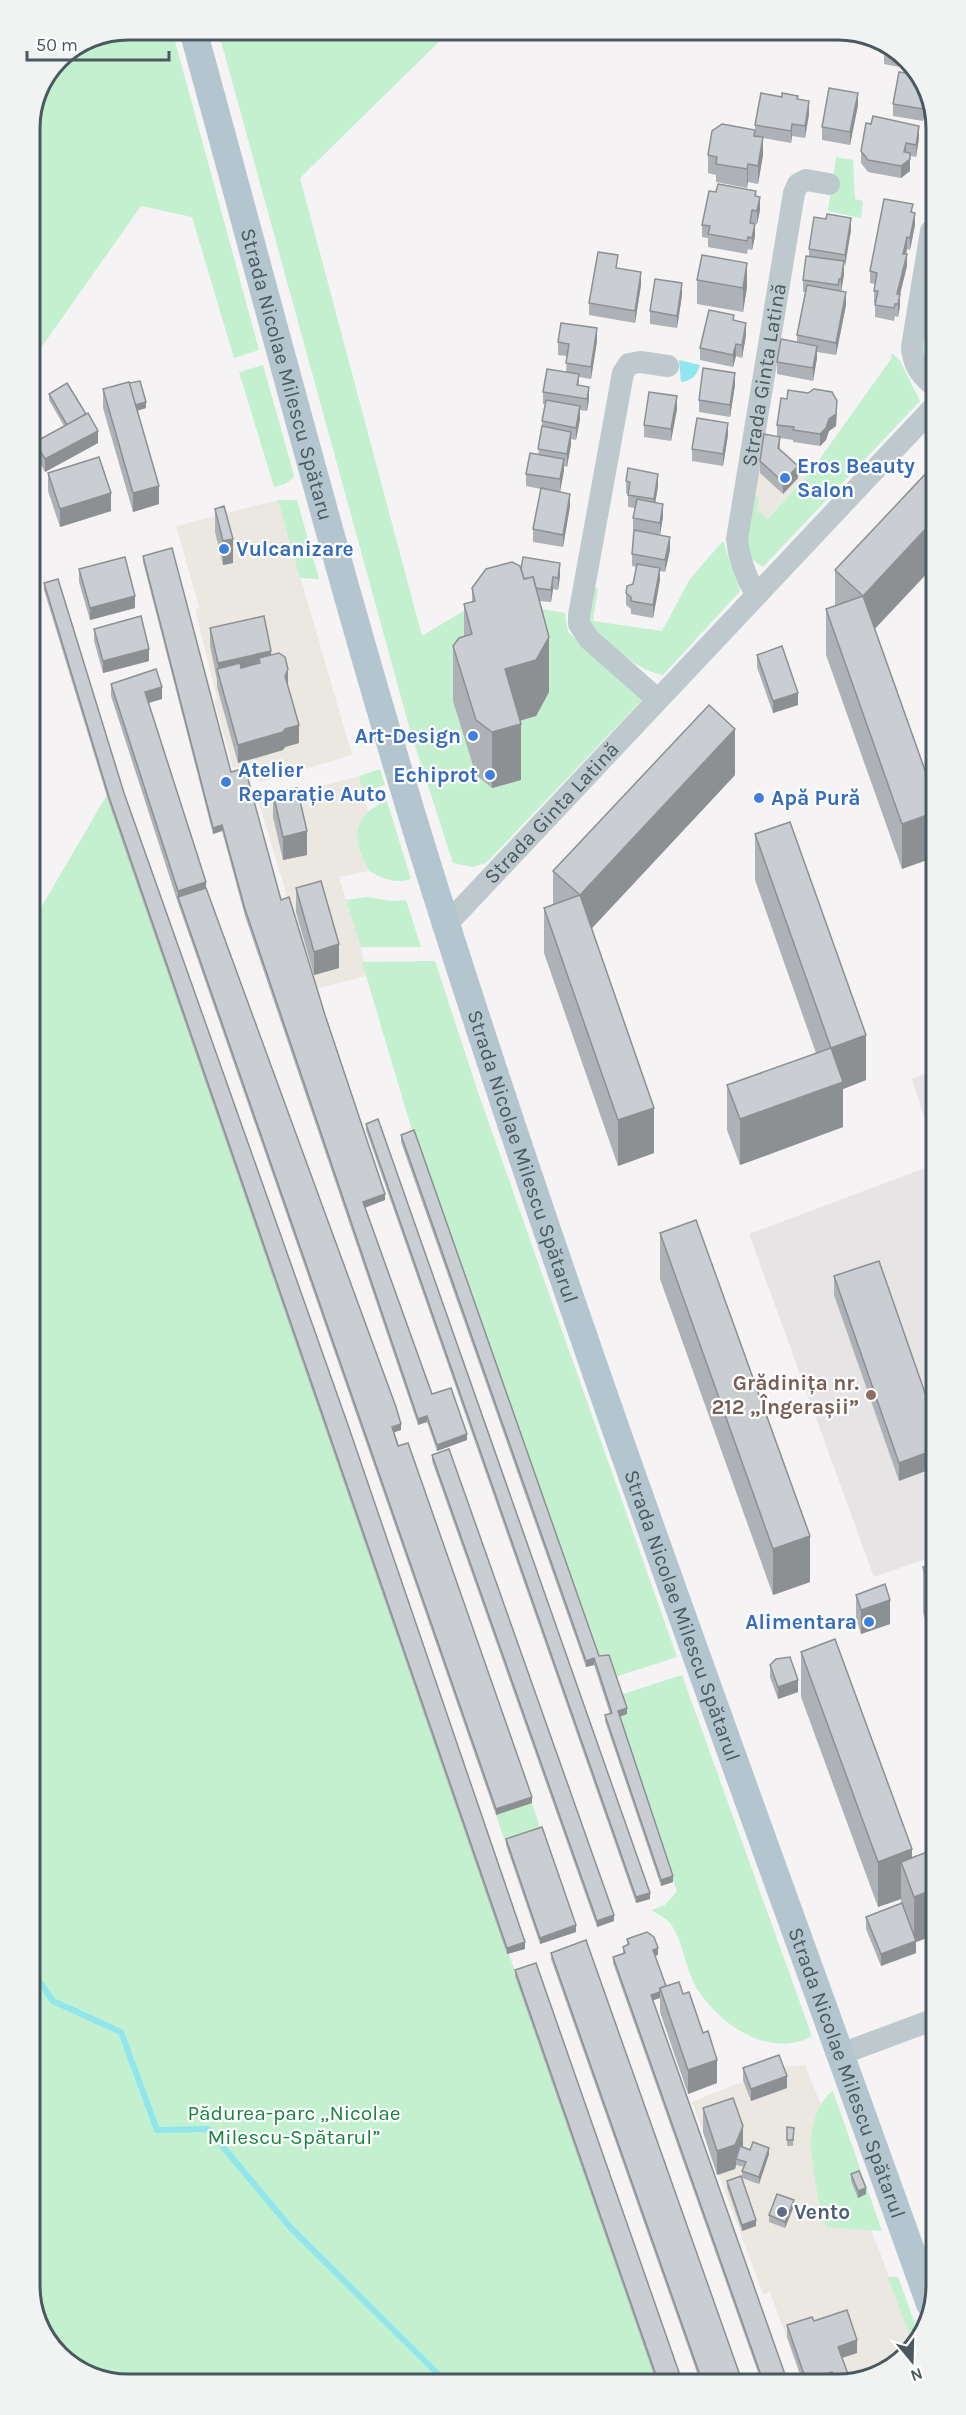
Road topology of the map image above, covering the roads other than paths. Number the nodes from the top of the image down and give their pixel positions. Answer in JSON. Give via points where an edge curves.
{"nodes":[{"id":1,"x":197,"y":40,"type":"edge"},
{"id":2,"x":829,"y":184,"type":"dead end"},
{"id":3,"x":926,"y":262,"type":"edge"},
{"id":4,"x":668,"y":366,"type":"dead end"},
{"id":5,"x":926,"y":378,"type":"edge"},
{"id":6,"x":926,"y":415,"type":"edge"},
{"id":7,"x":756,"y":594,"type":"junction"},
{"id":8,"x":657,"y":699,"type":"junction"},
{"id":9,"x":446,"y":925,"type":"junction"},
{"id":10,"x":926,"y":2022,"type":"edge"},
{"id":11,"x":841,"y":2054,"type":"junction"},
{"id":12,"x":926,"y":2291,"type":"edge"}],
"edges":[{"from":1,"to":9,"type":"main road","name":"Strada Nicolae Milescu Spătaru","via":[[326,518]]},
{"from":2,"to":7,"type":"street","name":"Strada Ginta Latină","via":[[806,180],[798,184],[794,193],[737,539],[745,576]]},
{"from":3,"to":5,"type":"street","via":[[912,347],[918,370]]},
{"from":4,"to":8,"type":"street","via":[[639,362],[629,364],[623,373],[579,615],[579,624],[589,639]]},
{"from":6,"to":7,"type":"street","name":"Strada Ginta Latină"},
{"from":7,"to":8,"type":"street","name":"Strada Ginta Latină"},
{"from":8,"to":9,"type":"street","name":"Strada Ginta Latină"},
{"from":9,"to":11,"type":"main road","name":"Strada Nicolae Milescu Spătarul","via":[[554,1256]]},
{"from":10,"to":11,"type":"street"},
{"from":11,"to":12,"type":"main road","name":"Strada Nicolae Milescu Spătarul"}]}
